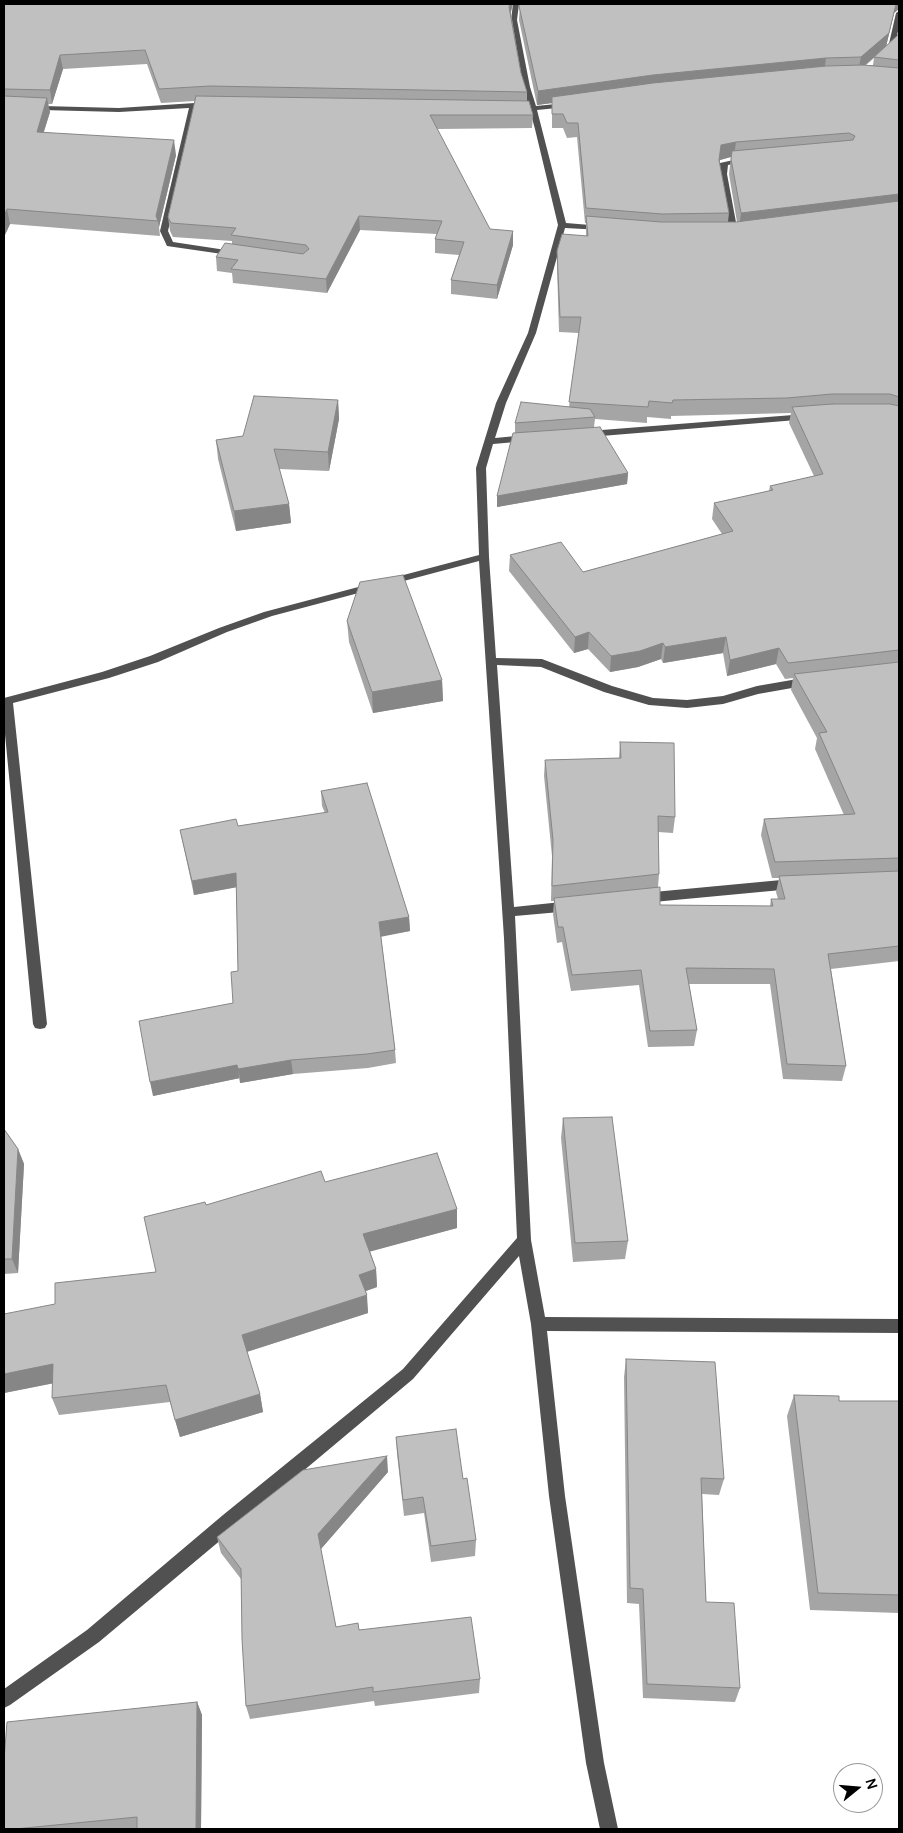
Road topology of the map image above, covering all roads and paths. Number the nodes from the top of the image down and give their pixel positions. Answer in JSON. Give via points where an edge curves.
{"nodes":[{"id":1,"x":516,"y":4,"type":"edge"},
{"id":2,"x":899,"y":15,"type":"edge"},
{"id":3,"x":880,"y":59,"type":"edge"},
{"id":4,"x":221,"y":104,"type":"edge"},
{"id":5,"x":573,"y":104,"type":"edge"},
{"id":6,"x":193,"y":105,"type":"junction"},
{"id":7,"x":4,"y":107,"type":"edge"},
{"id":8,"x":514,"y":109,"type":"edge"},
{"id":9,"x":533,"y":110,"type":"junction"},
{"id":10,"x":753,"y":158,"type":"edge"},
{"id":11,"x":562,"y":225,"type":"junction"},
{"id":12,"x":612,"y":229,"type":"edge"},
{"id":13,"x":744,"y":232,"type":"edge"},
{"id":14,"x":246,"y":256,"type":"edge"},
{"id":15,"x":820,"y":416,"type":"edge"},
{"id":16,"x":577,"y":435,"type":"edge"},
{"id":17,"x":538,"y":438,"type":"edge"},
{"id":18,"x":489,"y":441,"type":"junction"},
{"id":19,"x":484,"y":557,"type":"junction"},
{"id":20,"x":491,"y":661,"type":"junction"},
{"id":21,"x":822,"y":680,"type":"edge"},
{"id":22,"x":5,"y":702,"type":"edge"},
{"id":23,"x":804,"y":884,"type":"edge"},
{"id":24,"x":627,"y":900,"type":"edge"},
{"id":25,"x":588,"y":904,"type":"edge"},
{"id":26,"x":509,"y":912,"type":"junction"},
{"id":27,"x":40,"y":1024,"type":"dead end"},
{"id":28,"x":524,"y":1240,"type":"junction"},
{"id":29,"x":539,"y":1324,"type":"junction"},
{"id":30,"x":899,"y":1326,"type":"edge"},
{"id":31,"x":4,"y":1699,"type":"edge"},
{"id":32,"x":609,"y":1829,"type":"edge"}],
"edges":[{"from":1,"to":9,"type":"street","via":[[514,20]]},
{"from":2,"to":3,"type":"street","via":[[891,49]]},
{"from":4,"to":6,"type":"street"},
{"from":5,"to":9,"type":"street"},
{"from":6,"to":7,"type":"street","via":[[119,110]]},
{"from":6,"to":14,"type":"street","via":[[164,231],[170,244]]},
{"from":8,"to":9,"type":"street"},
{"from":9,"to":11,"type":"street"},
{"from":10,"to":13,"type":"street","via":[[724,163],[729,233]]},
{"from":11,"to":12,"type":"street"},
{"from":11,"to":18,"type":"street","via":[[532,333],[501,403]]},
{"from":15,"to":16,"type":"street"},
{"from":17,"to":18,"type":"street"},
{"from":18,"to":19,"type":"street","via":[[481,468]]},
{"from":19,"to":20,"type":"street"},
{"from":19,"to":22,"type":"street","via":[[268,614],[154,659]]},
{"from":20,"to":21,"type":"street","via":[[542,663],[608,689],[653,702],[678,704],[723,700],[757,690]]},
{"from":20,"to":26,"type":"street"},
{"from":22,"to":27,"type":"street"},
{"from":23,"to":24,"type":"street"},
{"from":25,"to":26,"type":"street"},
{"from":26,"to":28,"type":"street"},
{"from":28,"to":29,"type":"street"},
{"from":28,"to":31,"type":"street","via":[[408,1374],[93,1636]]},
{"from":29,"to":30,"type":"street"},
{"from":29,"to":32,"type":"street","via":[[557,1496],[595,1763]]}]}
